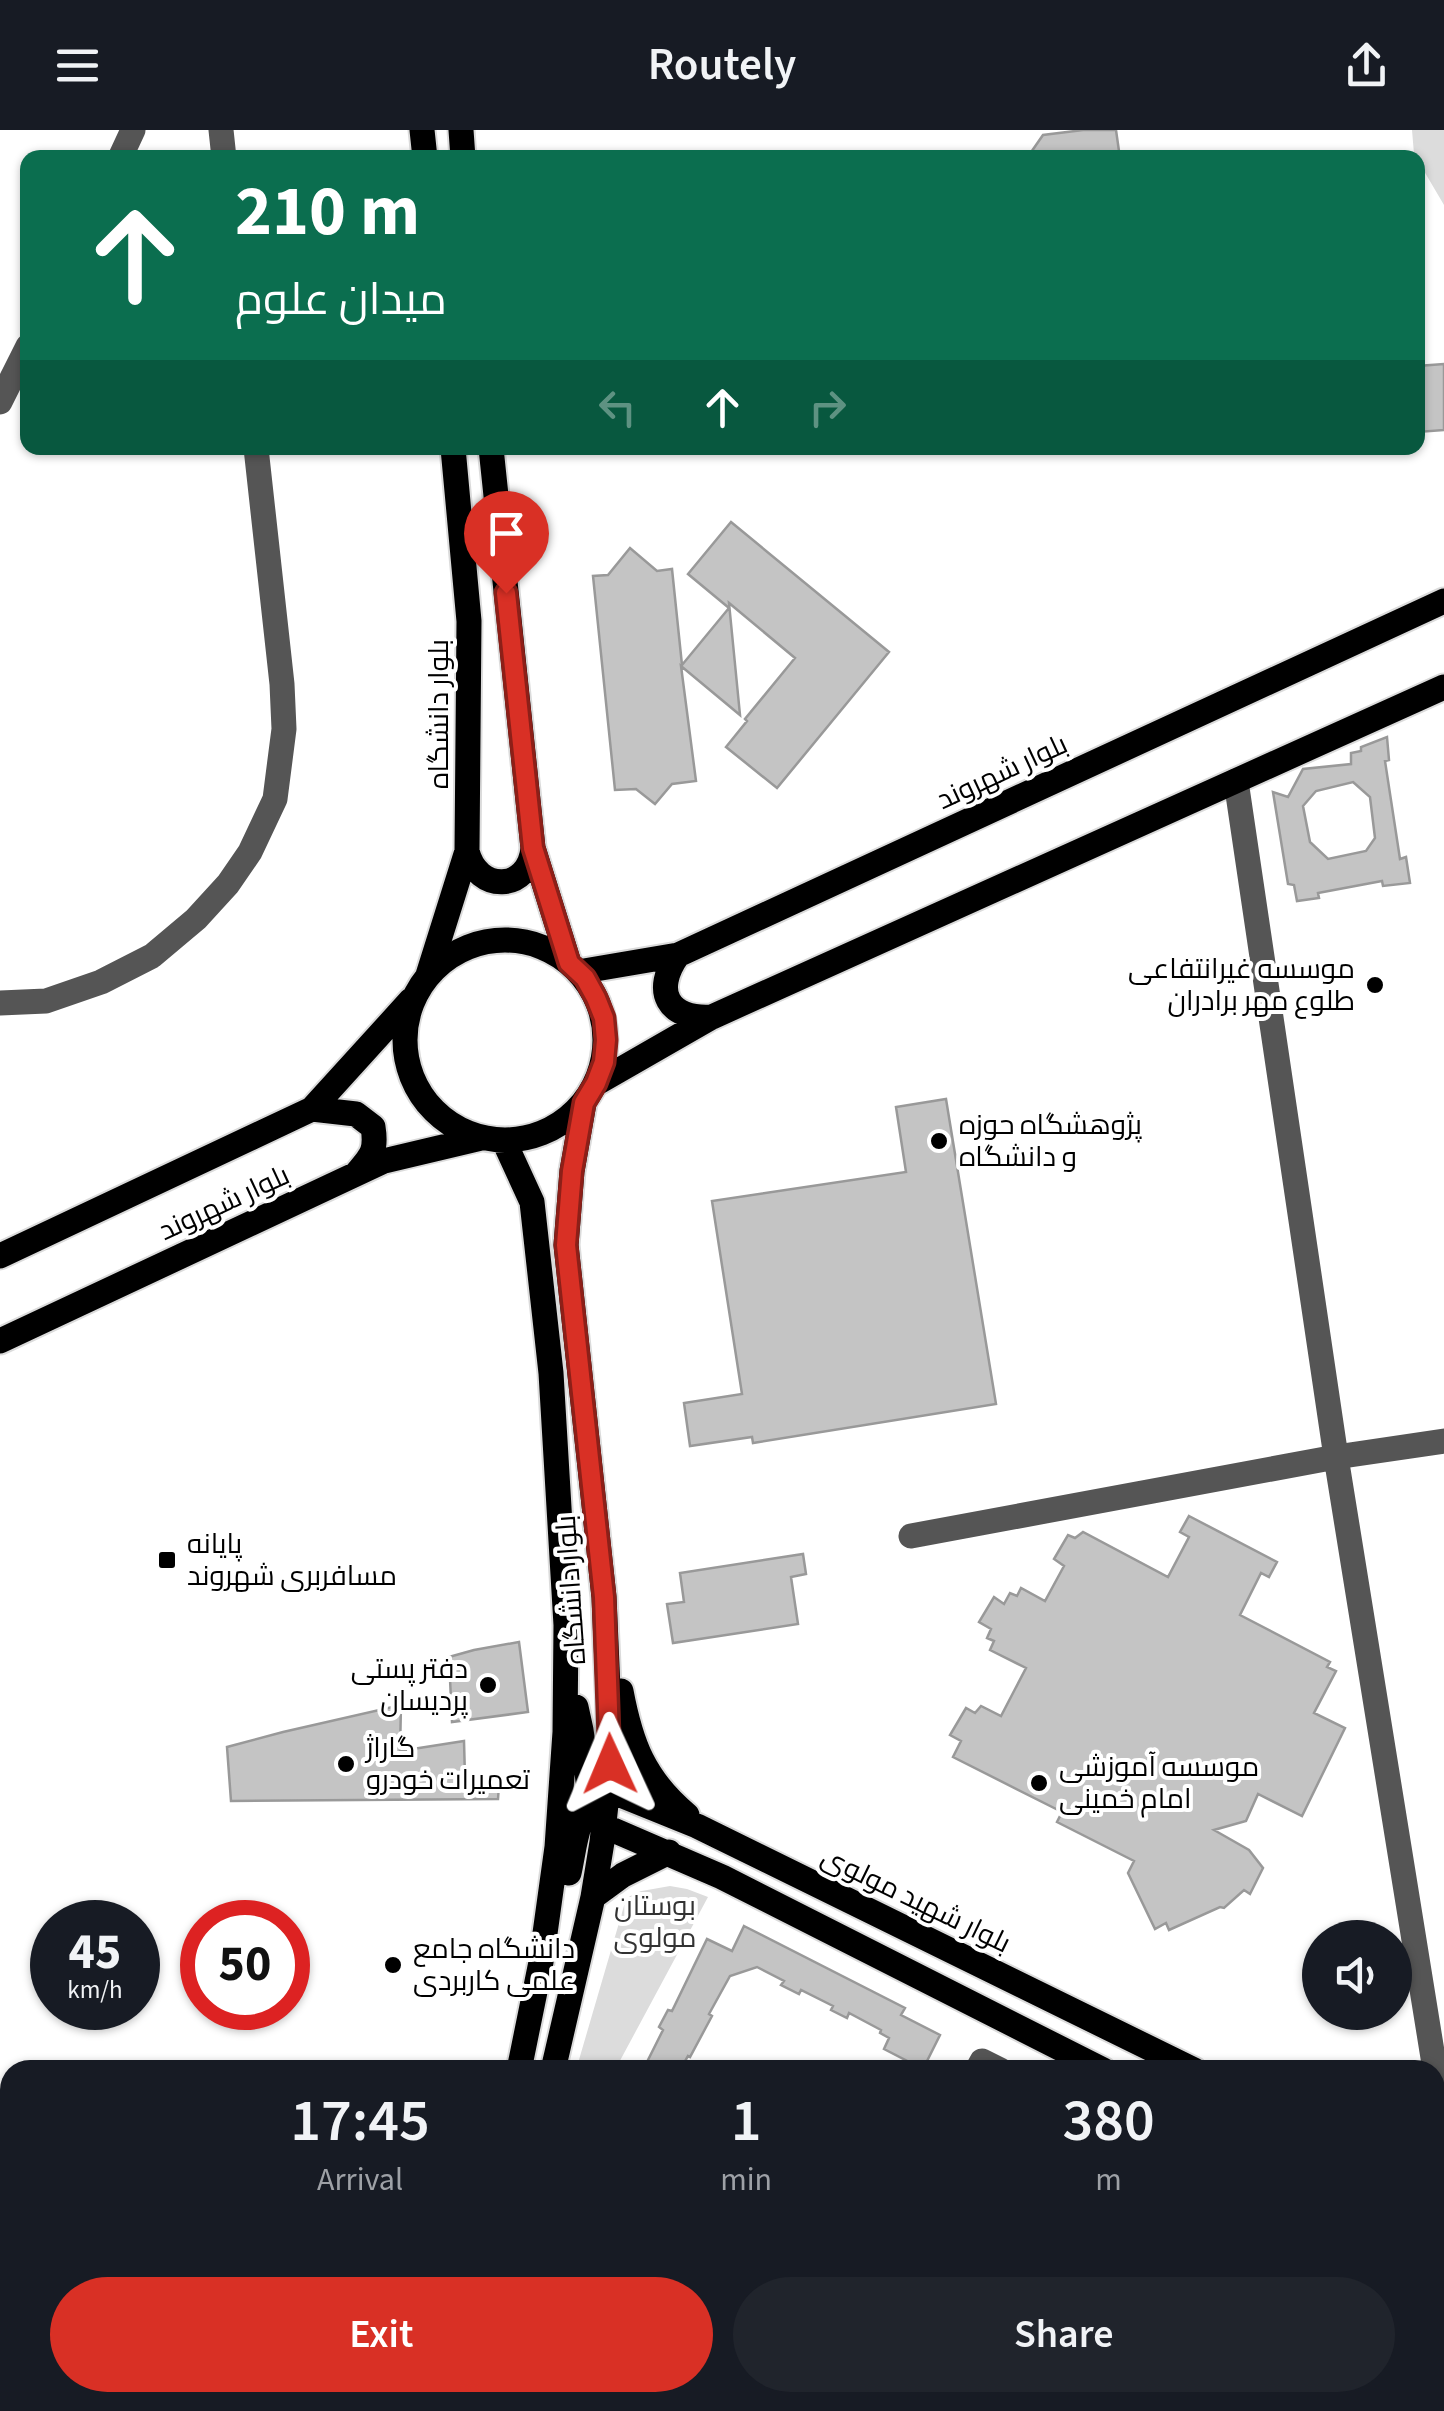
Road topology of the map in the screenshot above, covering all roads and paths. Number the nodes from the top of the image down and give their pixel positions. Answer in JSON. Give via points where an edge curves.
{"nodes":[{"id":1,"x":20,"y":362,"type":"edge"},
{"id":2,"x":0,"y":402,"type":"edge"},
{"id":3,"x":257,"y":455,"type":"edge"},
{"id":4,"x":454,"y":455,"type":"edge"},
{"id":5,"x":492,"y":455,"type":"edge"},
{"id":6,"x":1444,"y":601,"type":"edge"},
{"id":7,"x":1444,"y":687,"type":"edge"},
{"id":8,"x":1236,"y":780,"type":"junction"},
{"id":9,"x":533,"y":848,"type":"junction"},
{"id":10,"x":468,"y":851,"type":"junction"},
{"id":11,"x":678,"y":955,"type":"junction"},
{"id":12,"x":574,"y":967,"type":"junction"},
{"id":13,"x":421,"y":985,"type":"junction"},
{"id":14,"x":0,"y":1003,"type":"edge"},
{"id":15,"x":712,"y":1017,"type":"junction"},
{"id":16,"x":590,"y":1093,"type":"junction"},
{"id":17,"x":312,"y":1109,"type":"junction"},
{"id":18,"x":492,"y":1139,"type":"junction"},
{"id":19,"x":356,"y":1174,"type":"junction"},
{"id":20,"x":0,"y":1256,"type":"edge"},
{"id":21,"x":0,"y":1342,"type":"edge"},
{"id":22,"x":1444,"y":1442,"type":"edge"},
{"id":23,"x":1336,"y":1457,"type":"junction"},
{"id":24,"x":910,"y":1536,"type":"dead end"},
{"id":25,"x":604,"y":1597,"type":"junction"},
{"id":26,"x":565,"y":1664,"type":"junction"},
{"id":27,"x":599,"y":1796,"type":"junction"},
{"id":28,"x":656,"y":1808,"type":"junction"},
{"id":29,"x":604,"y":1826,"type":"junction"},
{"id":30,"x":697,"y":1826,"type":"junction"},
{"id":31,"x":659,"y":1849,"type":"junction"},
{"id":32,"x":593,"y":1897,"type":"junction"},
{"id":33,"x":550,"y":1913,"type":"junction"},
{"id":34,"x":521,"y":2060,"type":"edge"},
{"id":35,"x":555,"y":2060,"type":"edge"},
{"id":36,"x":1083,"y":2060,"type":"edge"},
{"id":37,"x":1174,"y":2060,"type":"edge"},
{"id":38,"x":1433,"y":2060,"type":"edge"}],
"edges":[{"from":1,"to":2,"type":"street"},
{"from":3,"to":14,"type":"street","via":[[282,684],[275,799],[228,884],[152,956],[46,1001]]},
{"from":4,"to":10,"type":"main road","name":"بلوار دانشگاه","via":[[470,620]]},
{"from":5,"to":9,"type":"main road"},
{"from":6,"to":11,"type":"main road","name":"بلوار شهروند"},
{"from":7,"to":8,"type":"main road"},
{"from":8,"to":15,"type":"main road"},
{"from":8,"to":23,"type":"street"},
{"from":9,"to":10,"type":"main road","via":[[524,872],[501,882],[482,876]]},
{"from":9,"to":12,"type":"main road"},
{"from":10,"to":13,"type":"main road","name":"بلوار دانشگاه"},
{"from":11,"to":12,"type":"main road","name":"بلوار شهروند"},
{"from":11,"to":15,"type":"main road","via":[[666,971],[665,991],[674,1009],[692,1018]]},
{"from":12,"to":13,"type":"main road","via":[[547,949],[496,940],[448,958]]},
{"from":12,"to":16,"type":"main road","via":[[604,1018],[604,1062]]},
{"from":13,"to":17,"type":"main road","name":"بلوار شهروند"},
{"from":13,"to":18,"type":"main road","via":[[406,1020],[409,1071],[436,1114]]},
{"from":15,"to":16,"type":"main road"},
{"from":16,"to":18,"type":"main road","via":[[548,1132]]},
{"from":16,"to":25,"type":"main road","name":"بلوار دانشگاه","via":[[572,1171],[566,1245]]},
{"from":17,"to":19,"type":"main road","via":[[356,1114],[373,1127],[376,1144]]},
{"from":17,"to":20,"type":"main road","name":"بلوار شهروند"},
{"from":18,"to":19,"type":"main road","name":"بلوار شهروند","via":[[384,1161]]},
{"from":18,"to":26,"type":"main road","name":"بلوار دانشگاه","via":[[532,1202],[550,1373]]},
{"from":19,"to":21,"type":"main road","name":"بلوار شهروند"},
{"from":22,"to":23,"type":"street"},
{"from":23,"to":24,"type":"street"},
{"from":23,"to":38,"type":"street"},
{"from":25,"to":27,"type":"main road","name":"بلوار دانشگاه","via":[[611,1757]]},
{"from":25,"to":30,"type":"main road","via":[[626,1720],[641,1763]]},
{"from":26,"to":27,"type":"main road"},
{"from":26,"to":33,"type":"main road","name":"بلوار دانشگاه"},
{"from":27,"to":28,"type":"main road","name":"بلوار شهید مولوی"},
{"from":27,"to":29,"type":"main road","name":"بلوار دانشگاه"},
{"from":27,"to":33,"type":"main road","via":[[578,1828],[565,1890]]},
{"from":28,"to":30,"type":"main road","name":"بلوار شهید مولوی"},
{"from":28,"to":31,"type":"main road","via":[[644,1826]]},
{"from":29,"to":31,"type":"main road"},
{"from":29,"to":32,"type":"main road","name":"بلوار دانشگاه"},
{"from":30,"to":37,"type":"main road","name":"بلوار شهید مولوی"},
{"from":31,"to":32,"type":"main road"},
{"from":31,"to":36,"type":"main road"},
{"from":32,"to":35,"type":"main road","name":"بلوار دانشگاه"},
{"from":33,"to":34,"type":"main road","name":"بلوار دانشگاه"}]}
